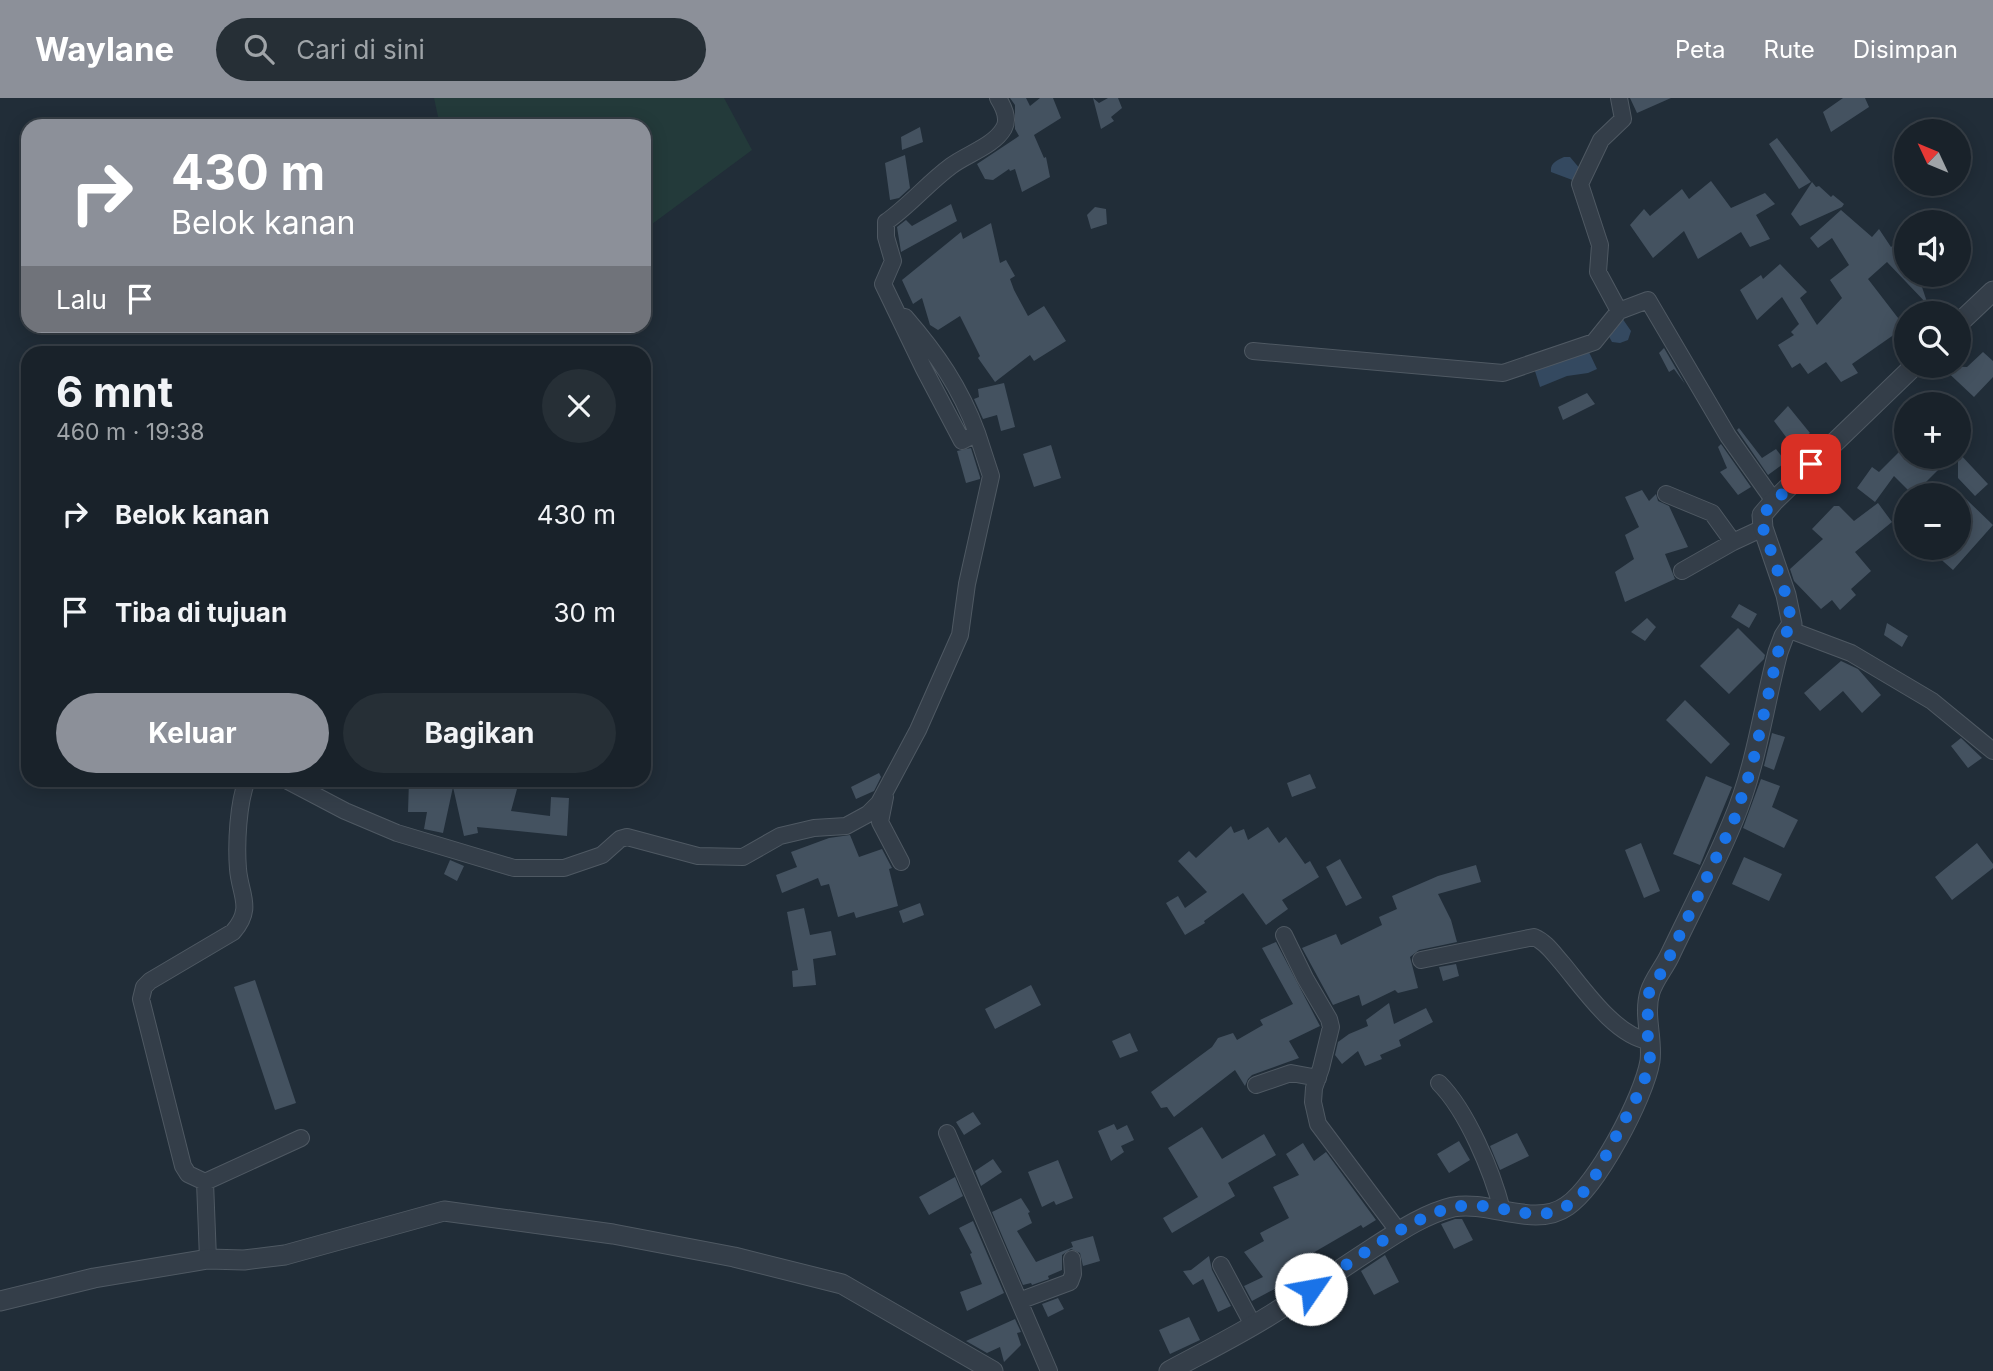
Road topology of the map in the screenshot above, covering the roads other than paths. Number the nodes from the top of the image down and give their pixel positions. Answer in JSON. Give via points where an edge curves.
{"nodes":[{"id":1,"x":998,"y":98,"type":"edge"},
{"id":2,"x":1619,"y":98,"type":"edge"},
{"id":3,"x":1993,"y":290,"type":"edge"},
{"id":4,"x":1619,"y":311,"type":"junction"},
{"id":5,"x":1971,"y":311,"type":"edge"},
{"id":6,"x":1253,"y":351,"type":"dead end"},
{"id":7,"x":1902,"y":378,"type":"edge"},
{"id":8,"x":1666,"y":494,"type":"dead end"},
{"id":9,"x":1774,"y":501,"type":"junction"},
{"id":10,"x":1763,"y":528,"type":"junction"},
{"id":11,"x":1733,"y":542,"type":"junction"},
{"id":12,"x":1682,"y":571,"type":"dead end"},
{"id":13,"x":1790,"y":630,"type":"junction"},
{"id":14,"x":1993,"y":751,"type":"edge"},
{"id":15,"x":246,"y":787,"type":"edge"},
{"id":16,"x":299,"y":787,"type":"edge"},
{"id":17,"x":886,"y":791,"type":"junction"},
{"id":18,"x":901,"y":862,"type":"dead end"},
{"id":19,"x":1284,"y":935,"type":"dead end"},
{"id":20,"x":1421,"y":961,"type":"dead end"},
{"id":21,"x":1649,"y":1041,"type":"junction"},
{"id":22,"x":1318,"y":1078,"type":"junction"},
{"id":23,"x":1438,"y":1083,"type":"dead end"},
{"id":24,"x":1256,"y":1085,"type":"dead end"},
{"id":25,"x":947,"y":1133,"type":"dead end"},
{"id":26,"x":301,"y":1138,"type":"dead end"},
{"id":27,"x":205,"y":1182,"type":"junction"},
{"id":28,"x":1502,"y":1210,"type":"junction"},
{"id":29,"x":1399,"y":1232,"type":"junction"},
{"id":30,"x":208,"y":1259,"type":"junction"},
{"id":31,"x":1072,"y":1259,"type":"dead end"},
{"id":32,"x":1220,"y":1265,"type":"dead end"},
{"id":33,"x":0,"y":1301,"type":"edge"},
{"id":34,"x":1019,"y":1301,"type":"junction"},
{"id":35,"x":1253,"y":1325,"type":"junction"},
{"id":36,"x":993,"y":1371,"type":"edge"},
{"id":37,"x":1049,"y":1371,"type":"edge"},
{"id":38,"x":1169,"y":1371,"type":"edge"}],
"edges":[{"from":1,"to":17,"type":"street","via":[[1006,120],[1002,131],[951,165],[886,222],[893,261],[883,284],[962,441],[977,433],[990,476],[960,635]]},
{"from":2,"to":4,"type":"street","via":[[1623,119],[1601,140],[1580,184],[1600,245],[1598,272]]},
{"from":3,"to":5,"type":"street"},
{"from":4,"to":6,"type":"street","via":[[1594,341],[1503,373]]},
{"from":4,"to":9,"type":"street","via":[[1644,300],[1650,302],[1728,436]]},
{"from":7,"to":9,"type":"street"},
{"from":8,"to":11,"type":"street","via":[[1712,513]]},
{"from":9,"to":10,"type":"street","via":[[1762,515]]},
{"from":10,"to":11,"type":"street"},
{"from":10,"to":13,"type":"street","via":[[1791,615]]},
{"from":11,"to":12,"type":"street"},
{"from":13,"to":14,"type":"street","via":[[1851,653],[1931,701]]},
{"from":13,"to":21,"type":"street","via":[[1778,652],[1752,766],[1734,820],[1649,993]]},
{"from":15,"to":27,"type":"street","via":[[239,827],[238,870],[245,902],[242,922],[233,932],[150,981],[141,999],[183,1166],[188,1174]]},
{"from":16,"to":17,"type":"street","via":[[397,833],[514,867],[565,868],[602,855],[627,837],[698,856],[743,856],[780,836],[846,826],[868,814]]},
{"from":17,"to":18,"type":"street","via":[[880,822]]},
{"from":19,"to":22,"type":"street","via":[[1331,1027]]},
{"from":20,"to":21,"type":"street","via":[[1534,937],[1627,1034]]},
{"from":21,"to":28,"type":"street","via":[[1643,1085],[1584,1193],[1548,1214]]},
{"from":22,"to":24,"type":"street","via":[[1291,1073]]},
{"from":22,"to":29,"type":"street","via":[[1313,1101],[1318,1124]]},
{"from":23,"to":28,"type":"street","via":[[1454,1099],[1488,1166]]},
{"from":25,"to":34,"type":"street"},
{"from":26,"to":27,"type":"street"},
{"from":27,"to":30,"type":"street"},
{"from":28,"to":29,"type":"street","via":[[1455,1207]]},
{"from":29,"to":35,"type":"street"},
{"from":30,"to":33,"type":"street","via":[[94,1278]]},
{"from":30,"to":36,"type":"street","via":[[285,1255],[444,1212],[613,1234],[734,1256],[842,1284]]},
{"from":31,"to":34,"type":"street","via":[[1070,1282]]},
{"from":32,"to":35,"type":"street"},
{"from":34,"to":37,"type":"street"},
{"from":35,"to":38,"type":"street"}]}
